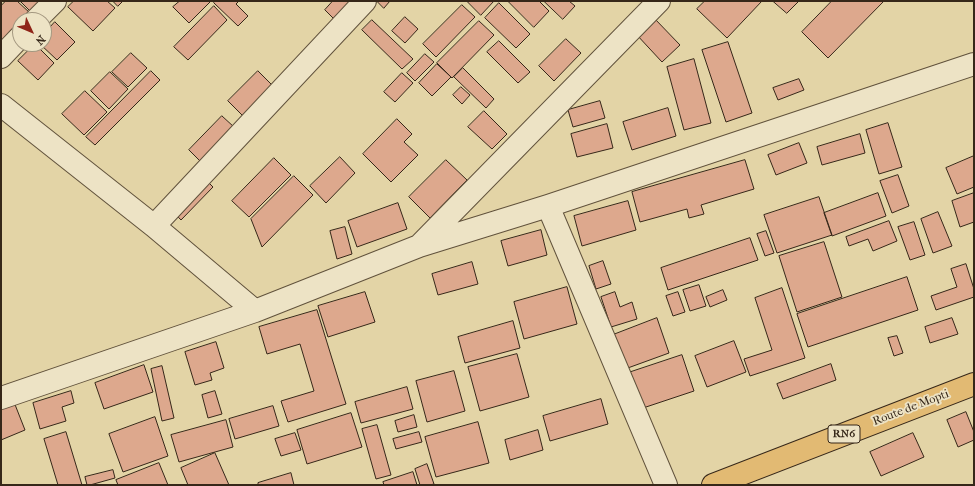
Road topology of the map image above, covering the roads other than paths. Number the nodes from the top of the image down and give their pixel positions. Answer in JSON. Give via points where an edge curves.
{"nodes":[{"id":1,"x":55,"y":1,"type":"edge"},
{"id":2,"x":365,"y":1,"type":"edge"},
{"id":3,"x":659,"y":1,"type":"edge"},
{"id":4,"x":44,"y":12,"type":"edge"},
{"id":5,"x":12,"y":45,"type":"edge"},
{"id":6,"x":1,"y":57,"type":"edge"},
{"id":7,"x":974,"y":64,"type":"edge"},
{"id":8,"x":1,"y":105,"type":"edge"},
{"id":9,"x":548,"y":206,"type":"junction"},
{"id":10,"x":154,"y":226,"type":"junction"},
{"id":11,"x":419,"y":246,"type":"junction"},
{"id":12,"x":255,"y":311,"type":"junction"},
{"id":13,"x":974,"y":384,"type":"edge"},
{"id":14,"x":1,"y":398,"type":"edge"},
{"id":15,"x":666,"y":485,"type":"edge"},
{"id":16,"x":713,"y":485,"type":"edge"}],
"edges":[{"from":1,"to":4,"type":"street"},
{"from":2,"to":10,"type":"street"},
{"from":3,"to":11,"type":"street"},
{"from":5,"to":6,"type":"street"},
{"from":7,"to":9,"type":"street"},
{"from":8,"to":10,"type":"street"},
{"from":9,"to":11,"type":"street"},
{"from":9,"to":15,"type":"street"},
{"from":10,"to":12,"type":"street"},
{"from":11,"to":12,"type":"street"},
{"from":12,"to":14,"type":"street"},
{"from":13,"to":16,"type":"highway","name":"Route de Mopti","number":"RN6"}]}
